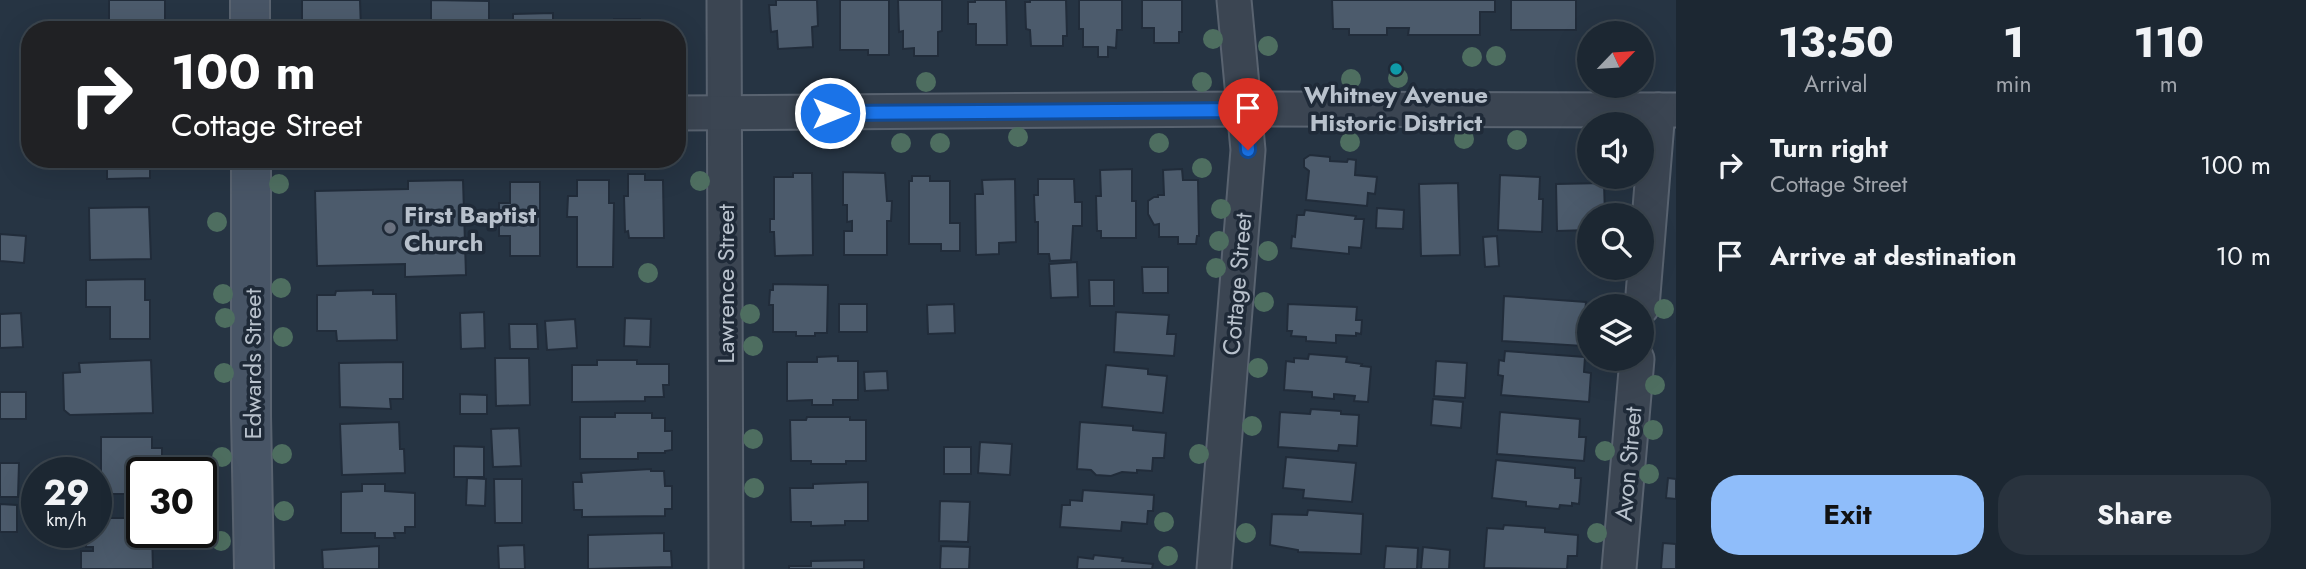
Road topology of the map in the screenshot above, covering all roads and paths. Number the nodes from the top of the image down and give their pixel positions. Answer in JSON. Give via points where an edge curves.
{"nodes":[{"id":1,"x":250,"y":0,"type":"edge"},
{"id":2,"x":724,"y":0,"type":"edge"},
{"id":3,"x":1234,"y":0,"type":"edge"},
{"id":4,"x":250,"y":21,"type":"edge"},
{"id":5,"x":1245,"y":110,"type":"junction"},
{"id":6,"x":1667,"y":110,"type":"edge"},
{"id":7,"x":686,"y":113,"type":"edge"},
{"id":8,"x":725,"y":113,"type":"junction"},
{"id":9,"x":251,"y":168,"type":"edge"},
{"id":10,"x":1644,"y":294,"type":"edge"},
{"id":11,"x":1636,"y":371,"type":"edge"},
{"id":12,"x":254,"y":569,"type":"edge"},
{"id":13,"x":726,"y":569,"type":"edge"},
{"id":14,"x":1214,"y":569,"type":"edge"},
{"id":15,"x":1619,"y":569,"type":"edge"}],
"edges":[{"from":1,"to":4,"type":"street"},
{"from":2,"to":8,"type":"street","name":"Lawrence Street"},
{"from":3,"to":5,"type":"street","name":"Cottage Street"},
{"from":5,"to":6,"type":"street"},
{"from":5,"to":8,"type":"street"},
{"from":5,"to":14,"type":"street","name":"Cottage Street","via":[[1248,150]]},
{"from":6,"to":10,"type":"street"},
{"from":7,"to":8,"type":"street"},
{"from":8,"to":13,"type":"street","name":"Lawrence Street"},
{"from":9,"to":12,"type":"street","name":"Edwards Street"},
{"from":11,"to":15,"type":"street","name":"Avon Street"}]}
